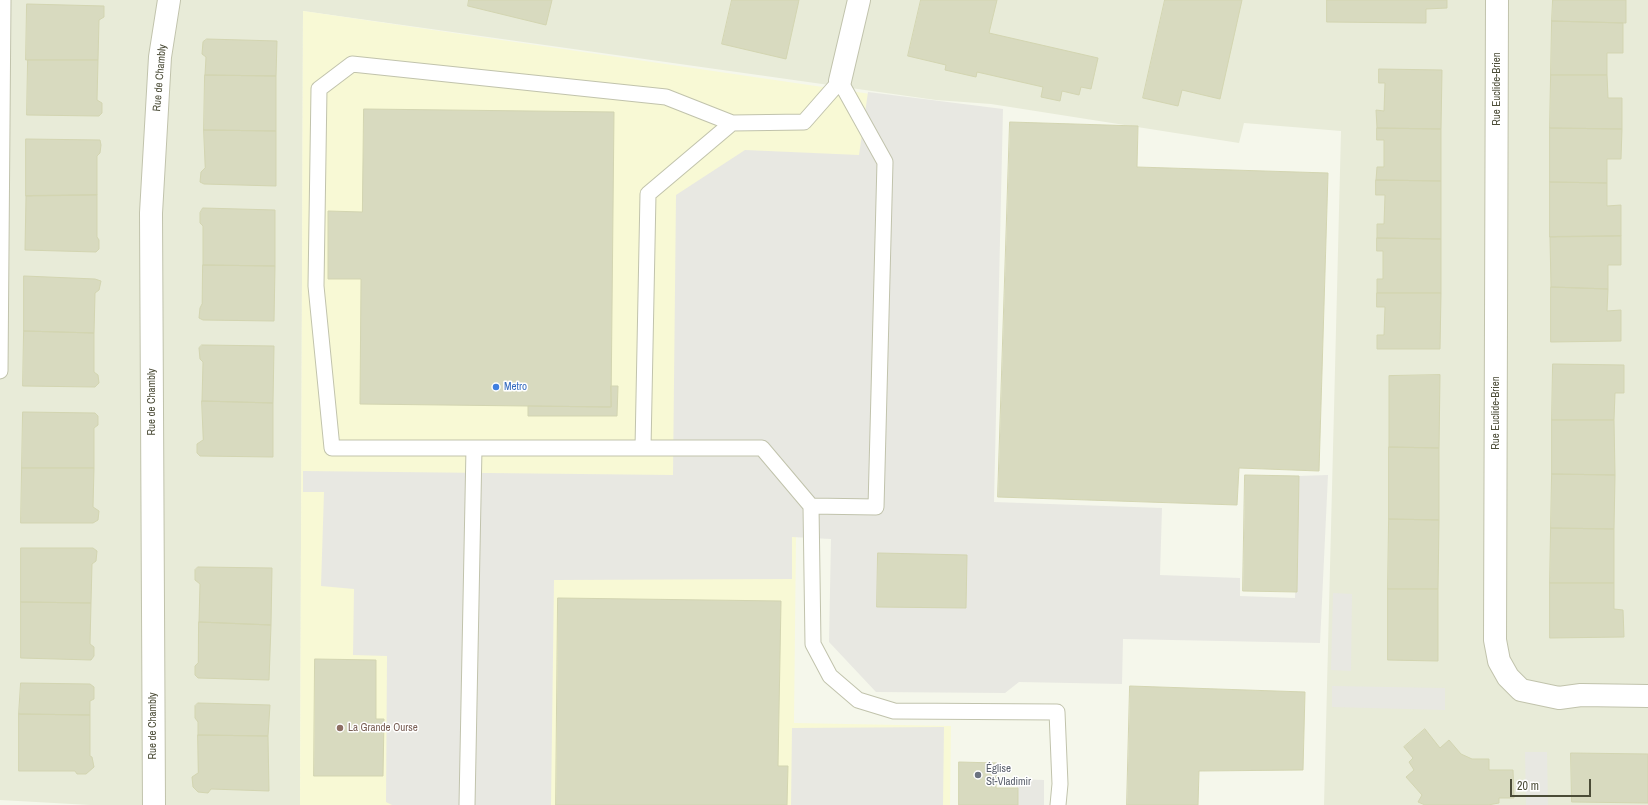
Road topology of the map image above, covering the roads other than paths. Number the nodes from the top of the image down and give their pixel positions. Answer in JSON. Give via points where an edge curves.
{"nodes":[{"id":1,"x":3,"y":0,"type":"edge"},
{"id":2,"x":169,"y":0,"type":"edge"},
{"id":3,"x":860,"y":0,"type":"edge"},
{"id":4,"x":1497,"y":0,"type":"edge"},
{"id":5,"x":840,"y":81,"type":"junction"},
{"id":6,"x":732,"y":123,"type":"junction"},
{"id":7,"x":0,"y":371,"type":"edge"},
{"id":8,"x":474,"y":448,"type":"junction"},
{"id":9,"x":643,"y":448,"type":"junction"},
{"id":10,"x":812,"y":506,"type":"junction"},
{"id":11,"x":1648,"y":696,"type":"edge"},
{"id":12,"x":154,"y":805,"type":"edge"},
{"id":13,"x":467,"y":805,"type":"edge"},
{"id":14,"x":1058,"y":805,"type":"edge"}],
"edges":[{"from":1,"to":7,"type":"lane"},
{"from":2,"to":12,"type":"street","name":"Rue de Chambly","via":[[160,57],[151,213]]},
{"from":3,"to":5,"type":"street"},
{"from":4,"to":11,"type":"street","name":"Rue Euclide-Brien","via":[[1495,640],[1499,661],[1508,677],[1521,690],[1559,698],[1581,695]]},
{"from":5,"to":6,"type":"lane","via":[[804,122]]},
{"from":5,"to":10,"type":"lane","via":[[885,162],[876,507]]},
{"from":6,"to":8,"type":"lane","via":[[666,97],[352,64],[319,89],[316,286],[332,448]]},
{"from":6,"to":9,"type":"lane","via":[[648,194]]},
{"from":8,"to":9,"type":"lane"},
{"from":8,"to":13,"type":"lane"},
{"from":9,"to":10,"type":"lane","via":[[762,448]]},
{"from":10,"to":14,"type":"lane","via":[[813,644],[830,676],[858,700],[894,711],[1057,712],[1060,784]]}]}
